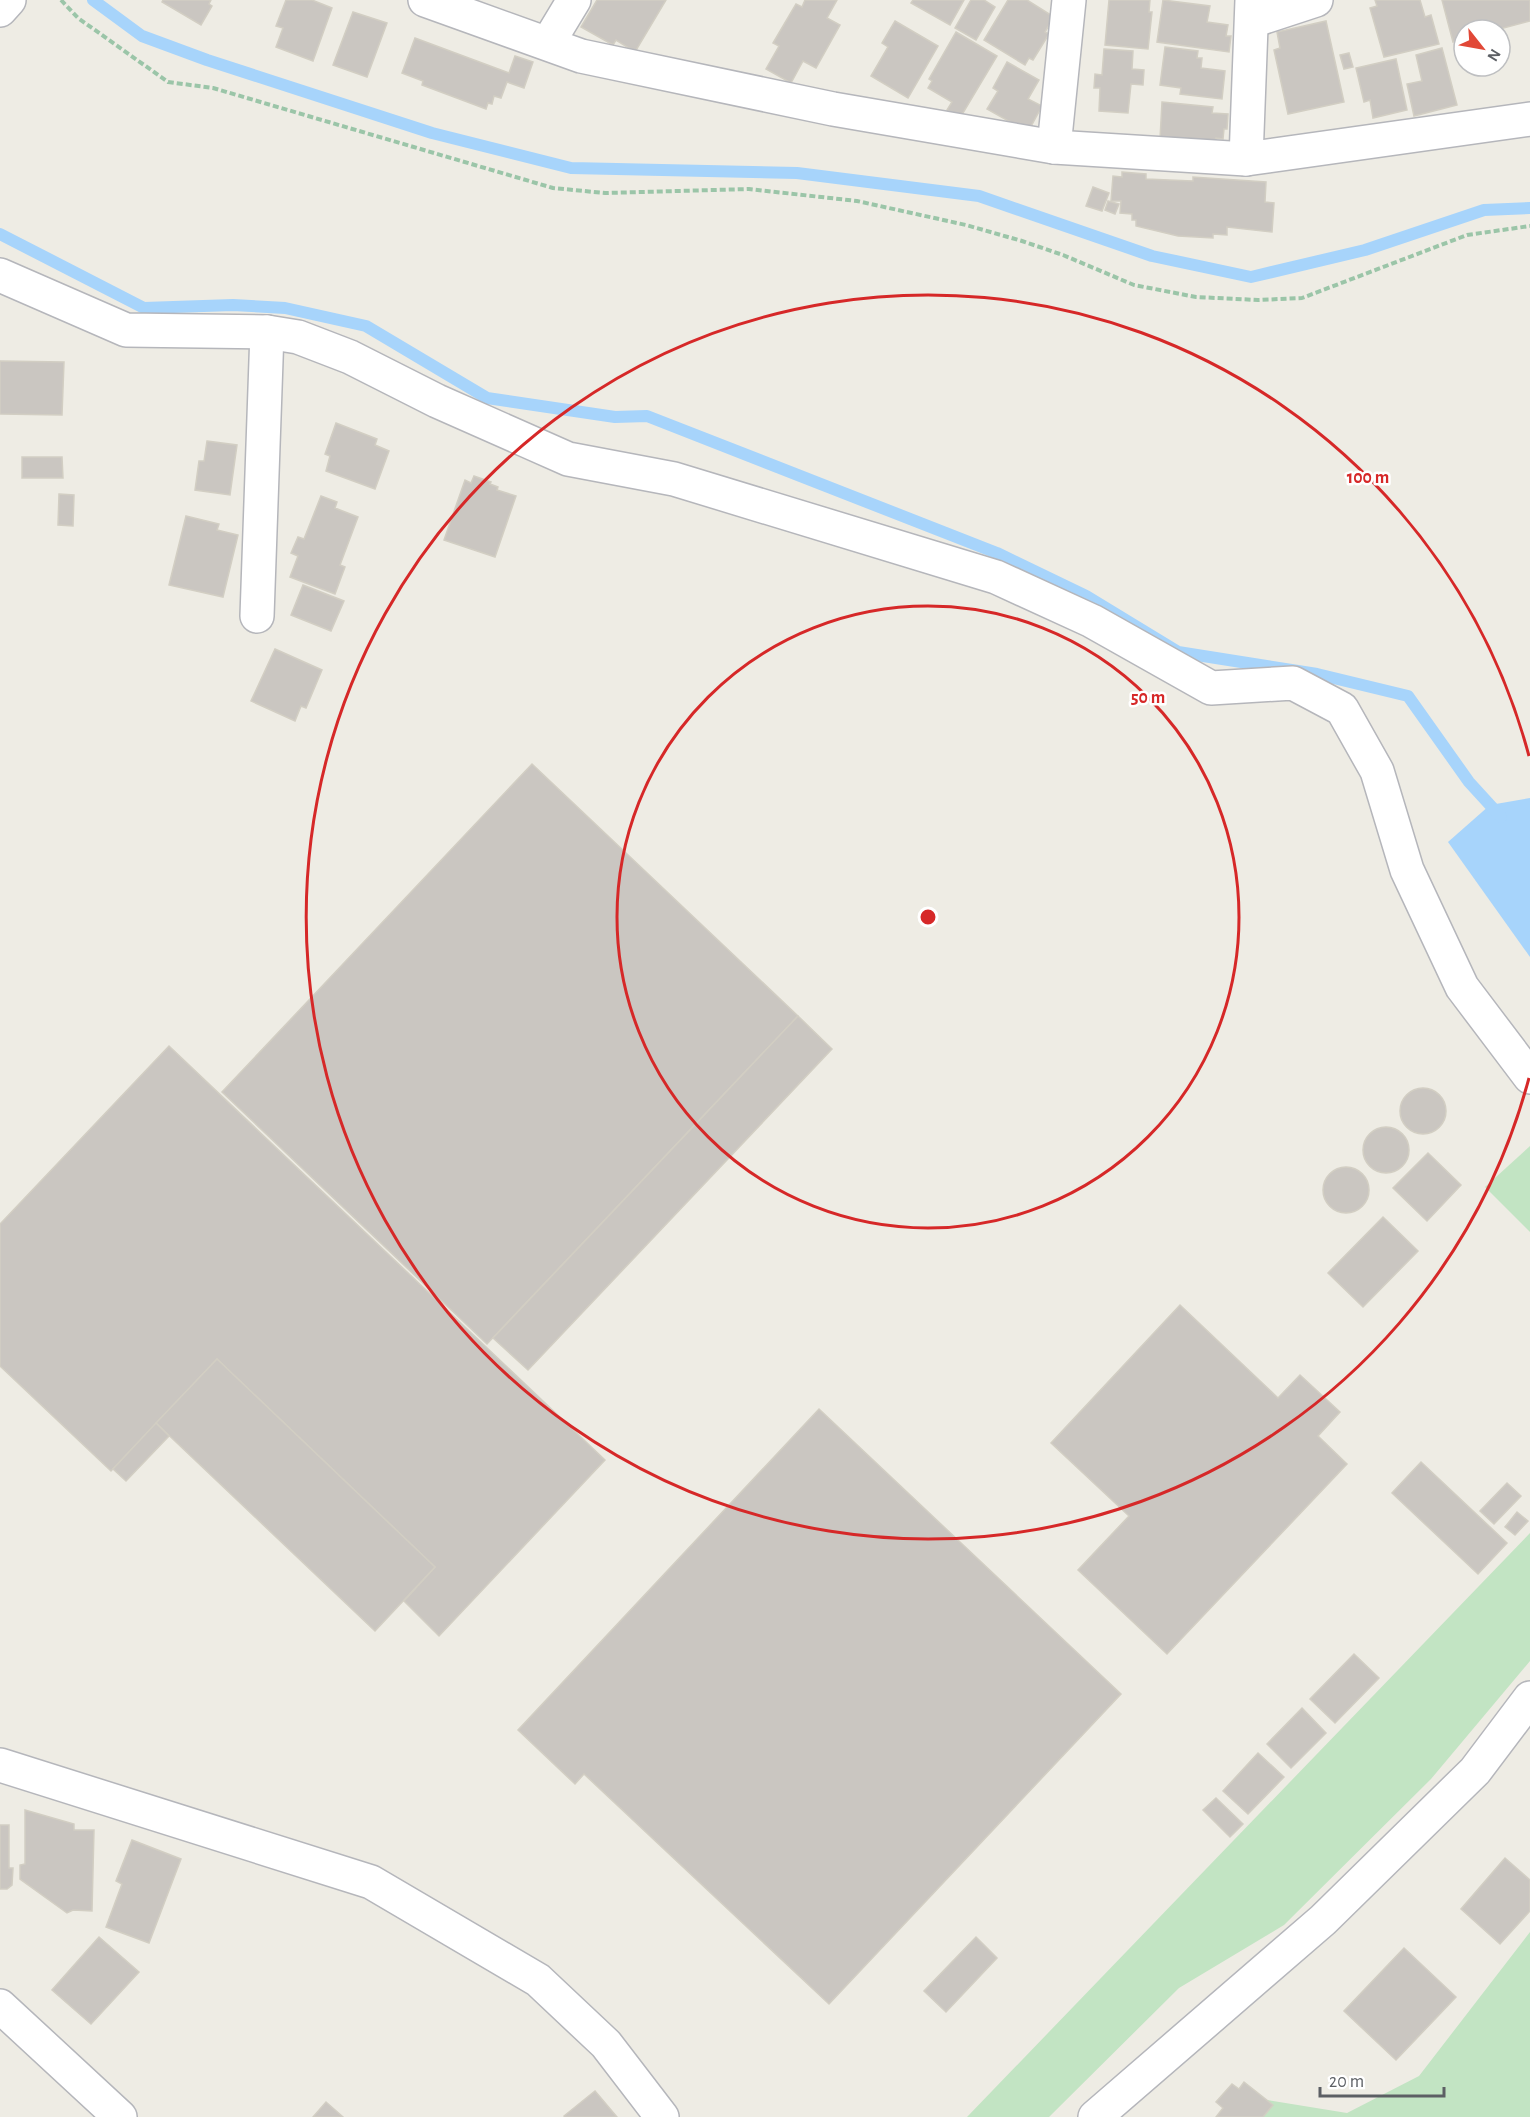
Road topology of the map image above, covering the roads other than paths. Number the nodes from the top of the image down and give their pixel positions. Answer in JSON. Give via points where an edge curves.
{"nodes":[{"id":1,"x":9,"y":0,"type":"edge"},
{"id":2,"x":425,"y":0,"type":"edge"},
{"id":3,"x":574,"y":0,"type":"edge"},
{"id":4,"x":1069,"y":0,"type":"edge"},
{"id":5,"x":1316,"y":0,"type":"edge"},
{"id":6,"x":0,"y":10,"type":"edge"},
{"id":7,"x":1252,"y":11,"type":"edge"},
{"id":8,"x":548,"y":43,"type":"junction"},
{"id":9,"x":1530,"y":119,"type":"edge"},
{"id":10,"x":1054,"y":147,"type":"junction"},
{"id":11,"x":1246,"y":159,"type":"junction"},
{"id":12,"x":0,"y":275,"type":"edge"},
{"id":13,"x":267,"y":332,"type":"junction"},
{"id":14,"x":258,"y":616,"type":"dead end"},
{"id":15,"x":1530,"y":1077,"type":"edge"},
{"id":16,"x":1530,"y":1698,"type":"edge"},
{"id":17,"x":0,"y":1765,"type":"edge"},
{"id":18,"x":0,"y":2006,"type":"edge"},
{"id":19,"x":120,"y":2117,"type":"edge"},
{"id":20,"x":663,"y":2117,"type":"edge"},
{"id":21,"x":1095,"y":2117,"type":"edge"}],
"edges":[{"from":1,"to":6,"type":"street"},
{"from":2,"to":8,"type":"street"},
{"from":3,"to":8,"type":"street"},
{"from":4,"to":10,"type":"street"},
{"from":5,"to":7,"type":"street"},
{"from":7,"to":11,"type":"street"},
{"from":8,"to":10,"type":"street","via":[[581,56],[833,110]]},
{"from":9,"to":11,"type":"street"},
{"from":10,"to":11,"type":"street"},
{"from":12,"to":13,"type":"street","via":[[126,330]]},
{"from":13,"to":14,"type":"street"},
{"from":13,"to":15,"type":"street","via":[[298,337],[351,357],[437,401],[568,459],[674,479],[996,577],[1092,621],[1211,687],[1293,683],[1342,709],[1377,771],[1407,870],[1462,987]]},
{"from":16,"to":21,"type":"street","via":[[1475,1771],[1323,1920]]},
{"from":17,"to":20,"type":"street","via":[[371,1882],[538,1980],[606,2044]]},
{"from":18,"to":19,"type":"street"}]}
